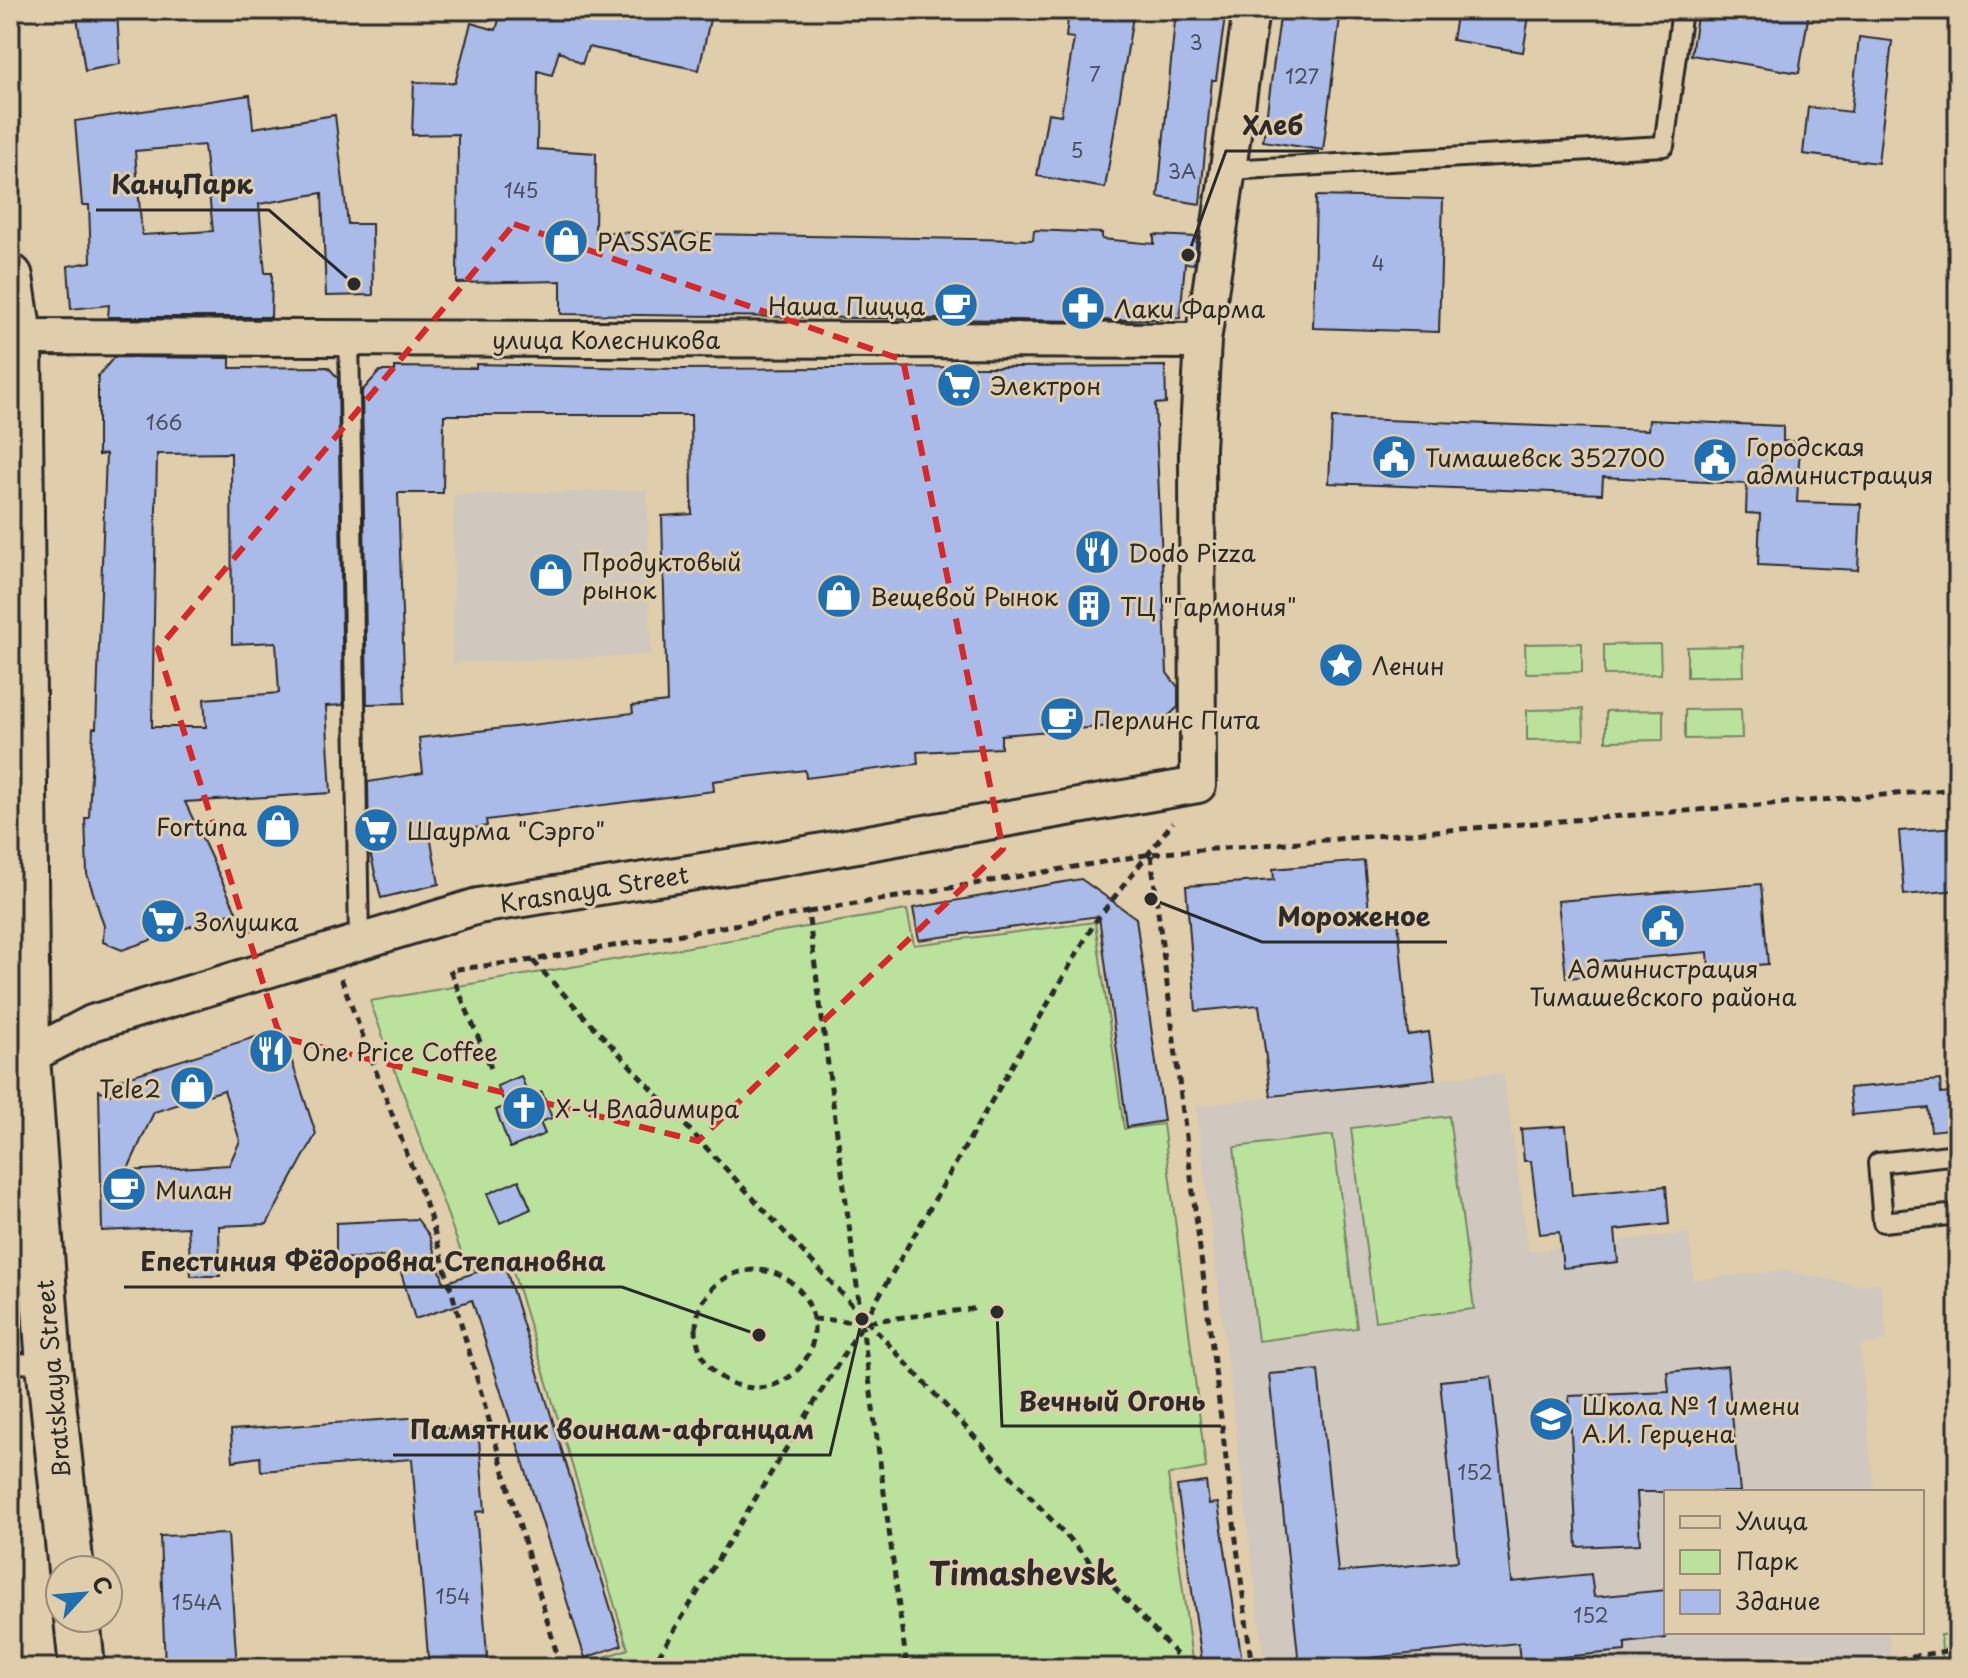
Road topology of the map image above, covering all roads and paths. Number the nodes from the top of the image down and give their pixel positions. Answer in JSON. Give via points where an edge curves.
{"nodes":[{"id":1,"x":1251,"y":10,"type":"edge"},
{"id":2,"x":1682,"y":10,"type":"edge"},
{"id":3,"x":1228,"y":170,"type":"junction"},
{"id":4,"x":10,"y":277,"type":"edge"},
{"id":5,"x":15,"y":337,"type":"edge"},
{"id":6,"x":349,"y":337,"type":"junction"},
{"id":7,"x":1203,"y":341,"type":"junction"},
{"id":8,"x":1198,"y":785,"type":"junction"},
{"id":9,"x":1958,"y":789,"type":"edge"},
{"id":10,"x":17,"y":853,"type":"edge"},
{"id":11,"x":1151,"y":854,"type":"junction"},
{"id":12,"x":808,"y":912,"type":"junction"},
{"id":13,"x":345,"y":947,"type":"junction"},
{"id":14,"x":533,"y":960,"type":"junction"},
{"id":15,"x":18,"y":1060,"type":"edge"},
{"id":16,"x":491,"y":1068,"type":"dead end"},
{"id":17,"x":1958,"y":1154,"type":"edge"},
{"id":18,"x":1958,"y":1214,"type":"edge"},
{"id":19,"x":980,"y":1308,"type":"dead end"},
{"id":20,"x":813,"y":1319,"type":"junction"},
{"id":21,"x":864,"y":1322,"type":"junction"},
{"id":22,"x":29,"y":1363,"type":"edge"},
{"id":23,"x":68,"y":1554,"type":"edge"},
{"id":24,"x":79,"y":1634,"type":"edge"},
{"id":25,"x":1958,"y":1649,"type":"edge"},
{"id":26,"x":82,"y":1668,"type":"edge"},
{"id":27,"x":561,"y":1668,"type":"edge"},
{"id":28,"x":651,"y":1668,"type":"edge"},
{"id":29,"x":907,"y":1668,"type":"edge"},
{"id":30,"x":1189,"y":1668,"type":"edge"},
{"id":31,"x":1252,"y":1668,"type":"edge"},
{"id":32,"x":1842,"y":1668,"type":"edge"}],
"edges":[{"from":1,"to":3,"type":"street"},
{"from":2,"to":3,"type":"lane","via":[[1664,146]]},
{"from":3,"to":7,"type":"street"},
{"from":4,"to":5,"type":"main road","name":"Bratskaya Street"},
{"from":5,"to":6,"type":"street","name":"улица Колесникова"},
{"from":5,"to":10,"type":"main road","name":"Bratskaya Street"},
{"from":6,"to":7,"type":"street","name":"улица Колесникова"},
{"from":6,"to":13,"type":"lane"},
{"from":7,"to":8,"type":"street","via":[[1197,448]]},
{"from":8,"to":11,"type":"path"},
{"from":8,"to":13,"type":"street","name":"Krasnaya Street","via":[[478,906]]},
{"from":9,"to":11,"type":"path"},
{"from":10,"to":15,"type":"main road","name":"Bratskaya Street"},
{"from":11,"to":12,"type":"path"},
{"from":11,"to":21,"type":"path","via":[[1095,922]]},
{"from":11,"to":31,"type":"path"},
{"from":12,"to":14,"type":"path"},
{"from":12,"to":21,"type":"path"},
{"from":13,"to":15,"type":"street","name":"Krasnaya Street","via":[[92,1023]]},
{"from":13,"to":27,"type":"path","via":[[428,1210]]},
{"from":14,"to":16,"type":"path","via":[[450,970]]},
{"from":14,"to":21,"type":"path"},
{"from":15,"to":22,"type":"main road","name":"Bratskaya Street"},
{"from":17,"to":18,"type":"lane","via":[[1878,1163],[1883,1222]]},
{"from":19,"to":21,"type":"path"},
{"from":20,"to":20,"type":"path","via":[[807,1300],[780,1275],[744,1271],[727,1276],[701,1303],[697,1341],[717,1375],[755,1389],[784,1380],[806,1359]]},
{"from":20,"to":21,"type":"path"},
{"from":21,"to":28,"type":"path"},
{"from":21,"to":29,"type":"path"},
{"from":21,"to":30,"type":"path"},
{"from":22,"to":23,"type":"main road","name":"Bratskaya Street"},
{"from":24,"to":26,"type":"main road"},
{"from":25,"to":32,"type":"path"}]}
